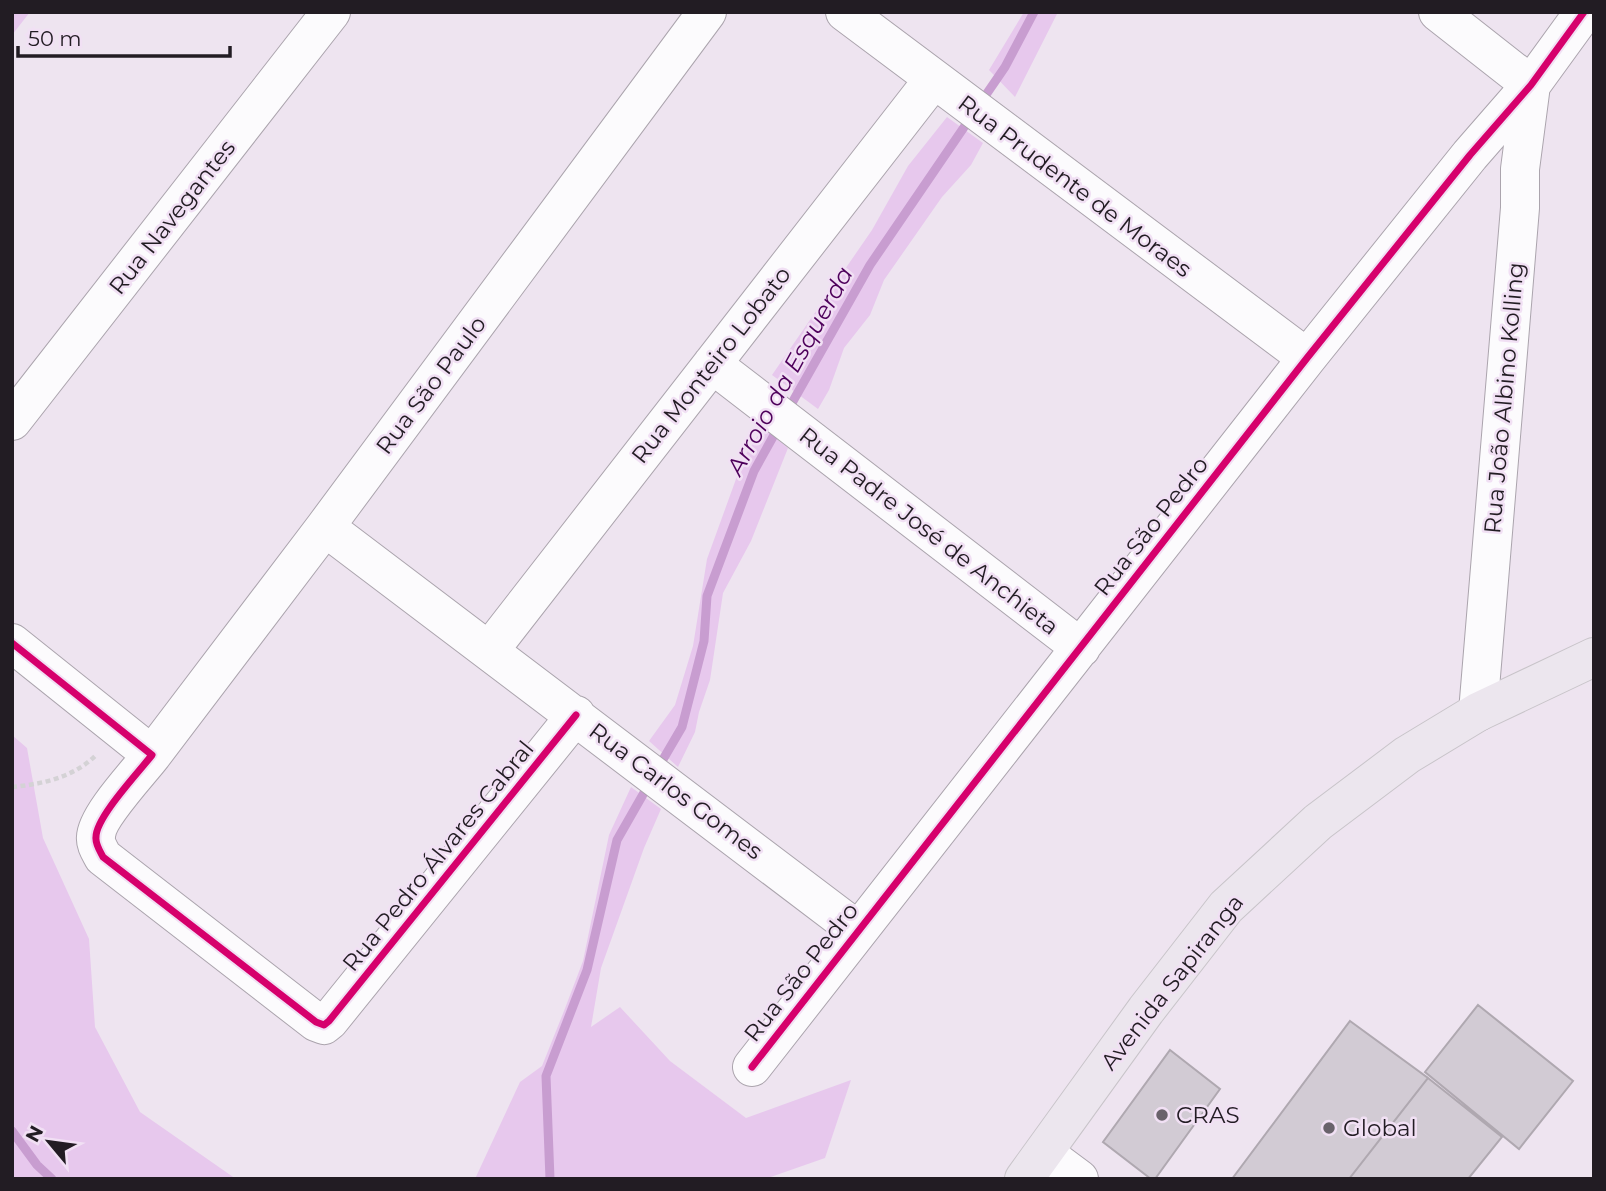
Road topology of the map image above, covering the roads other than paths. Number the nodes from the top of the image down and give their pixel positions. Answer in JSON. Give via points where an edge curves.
{"nodes":[{"id":1,"x":331,"y":12,"type":"edge"},
{"id":2,"x":707,"y":12,"type":"edge"},
{"id":3,"x":845,"y":12,"type":"edge"},
{"id":4,"x":1438,"y":12,"type":"edge"},
{"id":5,"x":1584,"y":12,"type":"edge"},
{"id":6,"x":933,"y":80,"type":"junction"},
{"id":7,"x":1531,"y":85,"type":"junction"},
{"id":8,"x":1470,"y":155,"type":"junction"},
{"id":9,"x":1520,"y":169,"type":"junction"},
{"id":10,"x":1307,"y":358,"type":"junction"},
{"id":11,"x":712,"y":364,"type":"junction"},
{"id":12,"x":12,"y":421,"type":"edge"},
{"id":13,"x":325,"y":527,"type":"junction"},
{"id":14,"x":12,"y":643,"type":"edge"},
{"id":15,"x":1081,"y":648,"type":"junction"},
{"id":16,"x":489,"y":651,"type":"junction"},
{"id":17,"x":1594,"y":657,"type":"edge"},
{"id":18,"x":1478,"y":712,"type":"junction"},
{"id":19,"x":576,"y":715,"type":"junction"},
{"id":20,"x":152,"y":755,"type":"junction"},
{"id":21,"x":858,"y":930,"type":"junction"},
{"id":22,"x":329,"y":1021,"type":"joint"},
{"id":23,"x":752,"y":1067,"type":"dead end"},
{"id":24,"x":1034,"y":1166,"type":"edge"},
{"id":25,"x":1079,"y":1179,"type":"edge"}],
"edges":[{"from":1,"to":12,"type":"street","name":"Rua Navegantes"},
{"from":2,"to":13,"type":"street","name":"Rua São Paulo"},
{"from":3,"to":6,"type":"street","name":"Rua Prudente de Moraes"},
{"from":4,"to":7,"type":"street"},
{"from":5,"to":7,"type":"street","name":"Rua São Pedro"},
{"from":6,"to":10,"type":"street","name":"Rua Prudente de Moraes"},
{"from":6,"to":11,"type":"street","name":"Rua Monteiro Lobato"},
{"from":7,"to":8,"type":"street","name":"Rua São Pedro"},
{"from":7,"to":9,"type":"street","name":"Rua João Albino Kolling"},
{"from":8,"to":9,"type":"street","via":[[1490,153]]},
{"from":8,"to":10,"type":"street","name":"Rua São Pedro"},
{"from":9,"to":18,"type":"street","name":"Rua João Albino Kolling"},
{"from":10,"to":15,"type":"street","name":"Rua São Pedro"},
{"from":11,"to":15,"type":"street","name":"Rua Padre José de Anchieta"},
{"from":11,"to":16,"type":"street","name":"Rua Monteiro Lobato"},
{"from":13,"to":16,"type":"street","name":"Rua Carlos Gomes"},
{"from":13,"to":20,"type":"street","name":"Rua São Paulo"},
{"from":14,"to":20,"type":"street"},
{"from":15,"to":21,"type":"street","name":"Rua São Pedro"},
{"from":16,"to":19,"type":"street","name":"Rua Carlos Gomes"},
{"from":17,"to":18,"type":"main road","name":"Avenida Sapiranga"},
{"from":18,"to":24,"type":"main road","name":"Avenida Sapiranga","via":[[1407,755],[1318,822],[1226,907]]},
{"from":19,"to":21,"type":"street","name":"Rua Carlos Gomes"},
{"from":19,"to":22,"type":"street","name":"Rua Pedro Álvares Cabral"},
{"from":20,"to":22,"type":"street","name":"Rua São Paulo","via":[[98,828],[95,837],[103,857],[316,1022],[324,1025]]},
{"from":21,"to":23,"type":"street","name":"Rua São Pedro"},
{"from":24,"to":25,"type":"street"}]}
